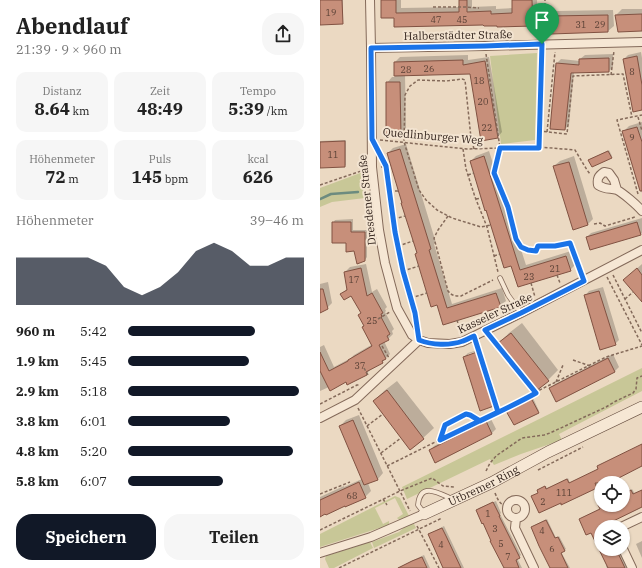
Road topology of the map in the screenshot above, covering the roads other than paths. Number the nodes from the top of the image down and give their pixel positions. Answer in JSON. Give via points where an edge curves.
{"nodes":[{"id":1,"x":370,"y":0,"type":"edge"},
{"id":2,"x":642,"y":42,"type":"edge"},
{"id":3,"x":371,"y":48,"type":"junction"},
{"id":4,"x":617,"y":190,"type":"junction"},
{"id":5,"x":639,"y":214,"type":"edge"},
{"id":6,"x":538,"y":246,"type":"road end"},
{"id":7,"x":642,"y":250,"type":"edge"},
{"id":8,"x":500,"y":278,"type":"road end"},
{"id":9,"x":584,"y":281,"type":"junction"},
{"id":10,"x":521,"y":313,"type":"junction"},
{"id":11,"x":419,"y":340,"type":"junction"},
{"id":12,"x":642,"y":407,"type":"edge"},
{"id":13,"x":320,"y":418,"type":"edge"},
{"id":14,"x":454,"y":500,"type":"junction"},
{"id":15,"x":424,"y":514,"type":"junction"},
{"id":16,"x":642,"y":516,"type":"edge"},
{"id":17,"x":516,"y":518,"type":"junction"},
{"id":18,"x":630,"y":522,"type":"edge"},
{"id":19,"x":320,"y":553,"type":"edge"},
{"id":20,"x":626,"y":556,"type":"edge"},
{"id":21,"x":534,"y":568,"type":"edge"},
{"id":22,"x":632,"y":568,"type":"edge"}],
"edges":[{"from":1,"to":3,"type":"street","name":"Dresdener Straße"},
{"from":2,"to":3,"type":"street","name":"Halberstädter Straße"},
{"from":3,"to":11,"type":"street","name":"Dresdener Straße","via":[[372,167],[379,230],[397,308],[412,335]]},
{"from":4,"to":4,"type":"street","via":[[609,173],[599,175],[598,185]]},
{"from":4,"to":5,"type":"street","via":[[636,204]]},
{"from":6,"to":9,"type":"lane","via":[[570,243]]},
{"from":7,"to":9,"type":"street","name":"Kasseler Straße"},
{"from":8,"to":10,"type":"lane"},
{"from":9,"to":10,"type":"street","name":"Kasseler Straße"},
{"from":10,"to":11,"type":"street","name":"Kasseler Straße","via":[[462,342],[428,344]]},
{"from":11,"to":13,"type":"street","via":[[355,400]]},
{"from":12,"to":14,"type":"street","name":"Utbremer Ring"},
{"from":14,"to":15,"type":"street","name":"Utbremer Ring"},
{"from":14,"to":15,"type":"lane","via":[[428,490],[418,499],[418,505]]},
{"from":15,"to":19,"type":"street","name":"Utbremer Ring","via":[[371,537]]},
{"from":16,"to":18,"type":"street"},
{"from":17,"to":17,"type":"street","via":[[510,516],[508,507],[511,502],[520,501],[525,511]]},
{"from":17,"to":21,"type":"street","via":[[515,528]]},
{"from":20,"to":22,"type":"street"}]}
